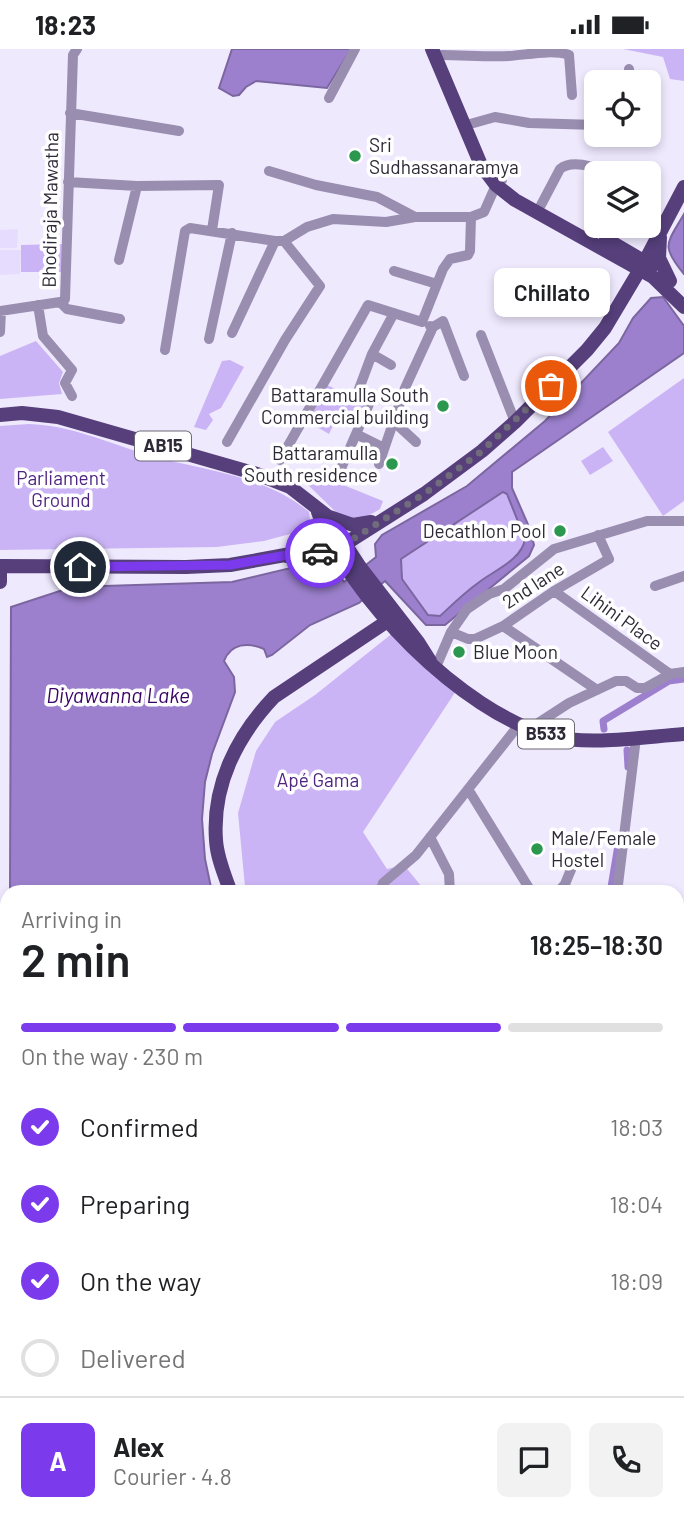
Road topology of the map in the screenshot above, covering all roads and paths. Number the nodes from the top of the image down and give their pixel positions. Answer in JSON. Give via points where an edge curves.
{"nodes":[{"id":1,"x":355,"y":49,"type":"edge"},
{"id":2,"x":71,"y":51,"type":"edge"},
{"id":3,"x":438,"y":51,"type":"edge"},
{"id":4,"x":572,"y":95,"type":"dead end"},
{"id":5,"x":329,"y":99,"type":"dead end"},
{"id":6,"x":70,"y":113,"type":"junction"},
{"id":7,"x":467,"y":124,"type":"junction"},
{"id":8,"x":584,"y":125,"type":"edge"},
{"id":9,"x":179,"y":131,"type":"dead end"},
{"id":10,"x":584,"y":166,"type":"edge"},
{"id":11,"x":269,"y":171,"type":"dead end"},
{"id":12,"x":68,"y":182,"type":"junction"},
{"id":13,"x":499,"y":182,"type":"junction"},
{"id":14,"x":137,"y":186,"type":"junction"},
{"id":15,"x":684,"y":187,"type":"edge"},
{"id":16,"x":541,"y":205,"type":"junction"},
{"id":17,"x":415,"y":218,"type":"junction"},
{"id":18,"x":471,"y":218,"type":"junction"},
{"id":19,"x":212,"y":230,"type":"junction"},
{"id":20,"x":661,"y":232,"type":"edge"},
{"id":21,"x":232,"y":233,"type":"junction"},
{"id":22,"x":652,"y":238,"type":"edge"},
{"id":23,"x":658,"y":238,"type":"edge"},
{"id":24,"x":661,"y":238,"type":"edge"},
{"id":25,"x":279,"y":241,"type":"junction"},
{"id":26,"x":616,"y":250,"type":"junction"},
{"id":27,"x":120,"y":260,"type":"dead end"},
{"id":28,"x":643,"y":265,"type":"junction"},
{"id":29,"x":394,"y":271,"type":"dead end"},
{"id":30,"x":437,"y":284,"type":"junction"},
{"id":31,"x":668,"y":284,"type":"junction"},
{"id":32,"x":684,"y":295,"type":"edge"},
{"id":33,"x":624,"y":297,"type":"junction"},
{"id":34,"x":60,"y":302,"type":"junction"},
{"id":35,"x":38,"y":305,"type":"junction"},
{"id":36,"x":684,"y":307,"type":"edge"},
{"id":37,"x":0,"y":311,"type":"edge"},
{"id":38,"x":394,"y":313,"type":"junction"},
{"id":39,"x":120,"y":319,"type":"dead end"},
{"id":40,"x":422,"y":322,"type":"junction"},
{"id":41,"x":433,"y":327,"type":"junction"},
{"id":42,"x":0,"y":332,"type":"edge"},
{"id":43,"x":232,"y":333,"type":"dead end"},
{"id":44,"x":481,"y":335,"type":"dead end"},
{"id":45,"x":209,"y":339,"type":"dead end"},
{"id":46,"x":165,"y":350,"type":"dead end"},
{"id":47,"x":372,"y":354,"type":"junction"},
{"id":48,"x":391,"y":365,"type":"dead end"},
{"id":49,"x":464,"y":376,"type":"dead end"},
{"id":50,"x":72,"y":396,"type":"dead end"},
{"id":51,"x":0,"y":415,"type":"edge"},
{"id":52,"x":392,"y":420,"type":"junction"},
{"id":53,"x":514,"y":422,"type":"junction"},
{"id":54,"x":356,"y":434,"type":"junction"},
{"id":55,"x":227,"y":442,"type":"dead end"},
{"id":56,"x":416,"y":442,"type":"dead end"},
{"id":57,"x":384,"y":448,"type":"junction"},
{"id":58,"x":280,"y":460,"type":"dead end"},
{"id":59,"x":379,"y":464,"type":"dead end"},
{"id":60,"x":335,"y":480,"type":"dead end"},
{"id":61,"x":321,"y":511,"type":"junction"},
{"id":62,"x":684,"y":520,"type":"edge"},
{"id":63,"x":370,"y":526,"type":"junction"},
{"id":64,"x":598,"y":535,"type":"junction"},
{"id":65,"x":338,"y":543,"type":"junction"},
{"id":66,"x":287,"y":555,"type":"junction"},
{"id":67,"x":312,"y":555,"type":"junction"},
{"id":68,"x":0,"y":566,"type":"edge"},
{"id":69,"x":352,"y":566,"type":"junction"},
{"id":70,"x":684,"y":576,"type":"edge"},
{"id":71,"x":0,"y":582,"type":"edge"},
{"id":72,"x":655,"y":586,"type":"dead end"},
{"id":73,"x":554,"y":591,"type":"junction"},
{"id":74,"x":377,"y":603,"type":"junction"},
{"id":75,"x":394,"y":620,"type":"junction"},
{"id":76,"x":503,"y":626,"type":"junction"},
{"id":77,"x":451,"y":632,"type":"junction"},
{"id":78,"x":363,"y":638,"type":"junction"},
{"id":79,"x":433,"y":664,"type":"junction"},
{"id":80,"x":684,"y":672,"type":"edge"},
{"id":81,"x":670,"y":674,"type":"junction"},
{"id":82,"x":597,"y":690,"type":"junction"},
{"id":83,"x":524,"y":727,"type":"junction"},
{"id":84,"x":684,"y":734,"type":"edge"},
{"id":85,"x":636,"y":738,"type":"junction"},
{"id":86,"x":468,"y":789,"type":"junction"},
{"id":87,"x":430,"y":837,"type":"junction"},
{"id":88,"x":575,"y":860,"type":"dead end"},
{"id":89,"x":228,"y":885,"type":"edge"},
{"id":90,"x":237,"y":885,"type":"edge"},
{"id":91,"x":382,"y":885,"type":"edge"},
{"id":92,"x":450,"y":885,"type":"edge"},
{"id":93,"x":527,"y":885,"type":"edge"},
{"id":94,"x":564,"y":885,"type":"edge"},
{"id":95,"x":618,"y":885,"type":"edge"}],
"edges":[{"from":1,"to":5,"type":"street"},
{"from":2,"to":6,"type":"street","name":"Bhodiraja Mawatha"},
{"from":3,"to":4,"type":"street","via":[[508,56],[564,53],[569,55]]},
{"from":3,"to":7,"type":"main road"},
{"from":6,"to":9,"type":"street"},
{"from":6,"to":12,"type":"street","name":"Bhodiraja Mawatha"},
{"from":7,"to":8,"type":"street","via":[[495,117]]},
{"from":7,"to":13,"type":"main road"},
{"from":10,"to":16,"type":"street","via":[[564,165]]},
{"from":11,"to":17,"type":"street","via":[[377,197]]},
{"from":12,"to":14,"type":"street"},
{"from":12,"to":34,"type":"street","name":"Bhodiraja Mawatha","via":[[65,299]]},
{"from":13,"to":16,"type":"main road"},
{"from":13,"to":18,"type":"street","via":[[484,212]]},
{"from":13,"to":26,"type":"main road","via":[[515,200]]},
{"from":14,"to":19,"type":"street","via":[[219,185]]},
{"from":14,"to":27,"type":"street"},
{"from":15,"to":20,"type":"main road"},
{"from":16,"to":26,"type":"main road"},
{"from":17,"to":18,"type":"street"},
{"from":17,"to":25,"type":"street","via":[[386,222],[333,219]]},
{"from":18,"to":30,"type":"street","via":[[468,255],[450,259]]},
{"from":19,"to":21,"type":"street"},
{"from":19,"to":46,"type":"street","via":[[190,227],[185,231]]},
{"from":21,"to":25,"type":"street"},
{"from":21,"to":45,"type":"street"},
{"from":22,"to":26,"type":"main road","via":[[638,247]]},
{"from":23,"to":28,"type":"main road"},
{"from":24,"to":31,"type":"main road","via":[[659,258]]},
{"from":25,"to":43,"type":"street"},
{"from":25,"to":55,"type":"street","via":[[320,286]]},
{"from":26,"to":28,"type":"main road"},
{"from":26,"to":33,"type":"main road","via":[[624,274]]},
{"from":28,"to":31,"type":"main road"},
{"from":28,"to":33,"type":"main road"},
{"from":29,"to":30,"type":"street"},
{"from":30,"to":40,"type":"street"},
{"from":31,"to":32,"type":"main road"},
{"from":31,"to":33,"type":"main road","via":[[647,285]]},
{"from":31,"to":36,"type":"main road"},
{"from":33,"to":53,"type":"main road","via":[[587,350]]},
{"from":34,"to":35,"type":"street","name":"Bhodiraja Mawatha"},
{"from":34,"to":39,"type":"street","via":[[67,309]]},
{"from":35,"to":37,"type":"street","name":"Bhodiraja Mawatha"},
{"from":35,"to":50,"type":"street","via":[[43,336],[72,370],[65,383]]},
{"from":37,"to":42,"type":"street"},
{"from":38,"to":40,"type":"street"},
{"from":38,"to":47,"type":"street"},
{"from":38,"to":58,"type":"street","via":[[368,305]]},
{"from":40,"to":41,"type":"street"},
{"from":41,"to":49,"type":"street","via":[[443,321]]},
{"from":41,"to":52,"type":"street"},
{"from":44,"to":53,"type":"street"},
{"from":47,"to":48,"type":"street"},
{"from":47,"to":54,"type":"street","via":[[359,389],[369,404]]},
{"from":51,"to":61,"type":"main road","number":"AB15","via":[[45,414],[115,432],[277,481]]},
{"from":52,"to":56,"type":"street"},
{"from":52,"to":57,"type":"street"},
{"from":53,"to":63,"type":"main road","via":[[482,451]]},
{"from":54,"to":57,"type":"street"},
{"from":54,"to":60,"type":"street"},
{"from":57,"to":59,"type":"street"},
{"from":61,"to":63,"type":"main road","via":[[353,525]]},
{"from":61,"to":65,"type":"main road"},
{"from":62,"to":64,"type":"street","via":[[648,521]]},
{"from":63,"to":65,"type":"main road"},
{"from":63,"to":69,"type":"main road"},
{"from":64,"to":73,"type":"street","name":"2nd lane","via":[[609,559]]},
{"from":64,"to":77,"type":"street","via":[[554,549],[504,589],[467,609]]},
{"from":65,"to":66,"type":"main road"},
{"from":65,"to":67,"type":"main road"},
{"from":65,"to":69,"type":"main road","number":"B533"},
{"from":66,"to":67,"type":"main road"},
{"from":66,"to":68,"type":"main road","via":[[186,568]]},
{"from":67,"to":69,"type":"main road","via":[[328,555]]},
{"from":68,"to":71,"type":"main road"},
{"from":69,"to":74,"type":"main road","number":"B533"},
{"from":70,"to":72,"type":"street"},
{"from":73,"to":76,"type":"street","name":"2nd lane"},
{"from":73,"to":81,"type":"street","name":"Lihini Place"},
{"from":74,"to":75,"type":"main road","number":"B533"},
{"from":74,"to":78,"type":"main road"},
{"from":75,"to":78,"type":"main road"},
{"from":75,"to":79,"type":"main road","number":"B533","via":[[410,647]]},
{"from":75,"to":90,"type":"main road","via":[[280,701],[248,737],[228,784],[223,831]]},
{"from":76,"to":77,"type":"street","name":"2nd lane","via":[[475,639]]},
{"from":76,"to":82,"type":"street"},
{"from":77,"to":79,"type":"street"},
{"from":78,"to":89,"type":"main road","via":[[274,697],[231,757],[216,812],[216,842]]},
{"from":79,"to":83,"type":"main road","number":"B533","via":[[463,690]]},
{"from":80,"to":81,"type":"street"},
{"from":81,"to":82,"type":"street","via":[[645,688],[616,681]]},
{"from":82,"to":83,"type":"street"},
{"from":83,"to":85,"type":"main road","number":"B533","via":[[578,740]]},
{"from":83,"to":86,"type":"street"},
{"from":84,"to":85,"type":"main road","number":"B533"},
{"from":85,"to":95,"type":"street"},
{"from":86,"to":87,"type":"street"},
{"from":86,"to":93,"type":"street"},
{"from":87,"to":91,"type":"street"},
{"from":87,"to":92,"type":"street","via":[[449,874]]},
{"from":88,"to":94,"type":"street"}]}
